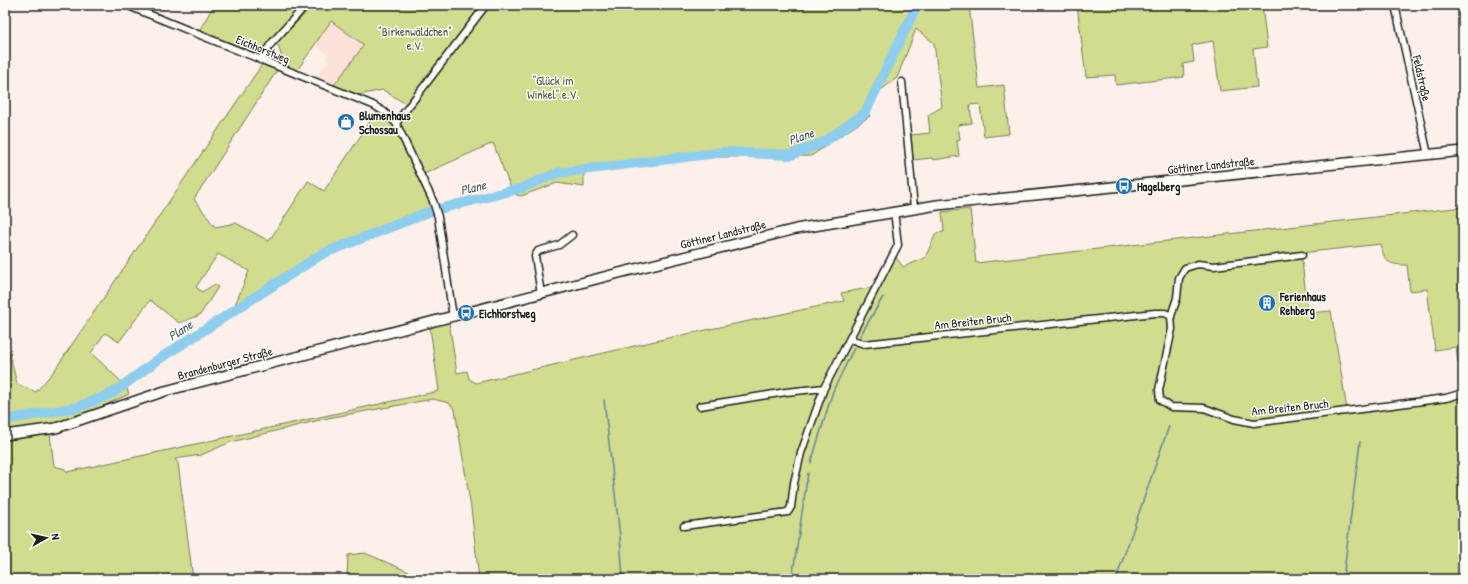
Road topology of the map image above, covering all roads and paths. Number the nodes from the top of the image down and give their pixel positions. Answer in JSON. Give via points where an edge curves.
{"nodes":[{"id":1,"x":126,"y":5,"type":"edge"},
{"id":2,"x":306,"y":5,"type":"edge"},
{"id":3,"x":486,"y":5,"type":"edge"},
{"id":4,"x":1394,"y":5,"type":"edge"},
{"id":5,"x":260,"y":60,"type":"junction"},
{"id":6,"x":902,"y":82,"type":"dead end"},
{"id":7,"x":396,"y":123,"type":"junction"},
{"id":8,"x":1463,"y":151,"type":"edge"},
{"id":9,"x":1428,"y":155,"type":"junction"},
{"id":10,"x":914,"y":208,"type":"junction"},
{"id":11,"x":894,"y":211,"type":"junction"},
{"id":12,"x":572,"y":235,"type":"dead end"},
{"id":13,"x":1302,"y":255,"type":"dead end"},
{"id":14,"x":541,"y":294,"type":"junction"},
{"id":15,"x":1171,"y":316,"type":"junction"},
{"id":16,"x":453,"y":317,"type":"junction"},
{"id":17,"x":850,"y":339,"type":"junction"},
{"id":18,"x":824,"y":388,"type":"junction"},
{"id":19,"x":1463,"y":393,"type":"edge"},
{"id":20,"x":700,"y":406,"type":"dead end"},
{"id":21,"x":5,"y":435,"type":"edge"},
{"id":22,"x":684,"y":526,"type":"dead end"}],
"edges":[{"from":1,"to":5,"type":"street","name":"Eichhorstweg"},
{"from":2,"to":5,"type":"street"},
{"from":3,"to":7,"type":"street"},
{"from":4,"to":9,"type":"street","name":"Feldstraße"},
{"from":5,"to":7,"type":"street","name":"Eichhorstweg","via":[[373,105]]},
{"from":6,"to":10,"type":"street"},
{"from":7,"to":16,"type":"street","name":"Eichhorstweg","via":[[438,217]]},
{"from":8,"to":9,"type":"street","name":"Göttiner Landstraße"},
{"from":9,"to":10,"type":"street","name":"Göttiner Landstraße"},
{"from":10,"to":11,"type":"street","name":"Göttiner Landstraße"},
{"from":11,"to":14,"type":"street","name":"Göttiner Landstraße","via":[[773,234]]},
{"from":11,"to":17,"type":"street","via":[[898,245]]},
{"from":12,"to":14,"type":"street","via":[[559,245],[538,250],[535,256]]},
{"from":13,"to":15,"type":"street","name":"Am Breiten Bruch","via":[[1214,266],[1188,266],[1179,278],[1177,298]]},
{"from":14,"to":16,"type":"street","name":"Göttiner Landstraße"},
{"from":15,"to":17,"type":"street","name":"Am Breiten Bruch","via":[[1155,313],[864,344]]},
{"from":15,"to":19,"type":"street","name":"Am Breiten Bruch","via":[[1172,329],[1159,396],[1163,403],[1171,407],[1204,408],[1241,421],[1264,422],[1446,398]]},
{"from":16,"to":21,"type":"street","name":"Brandenburger Straße","via":[[165,391],[56,428]]},
{"from":17,"to":18,"type":"street"},
{"from":18,"to":20,"type":"street"},
{"from":18,"to":22,"type":"street","via":[[800,460],[788,512]]}]}
